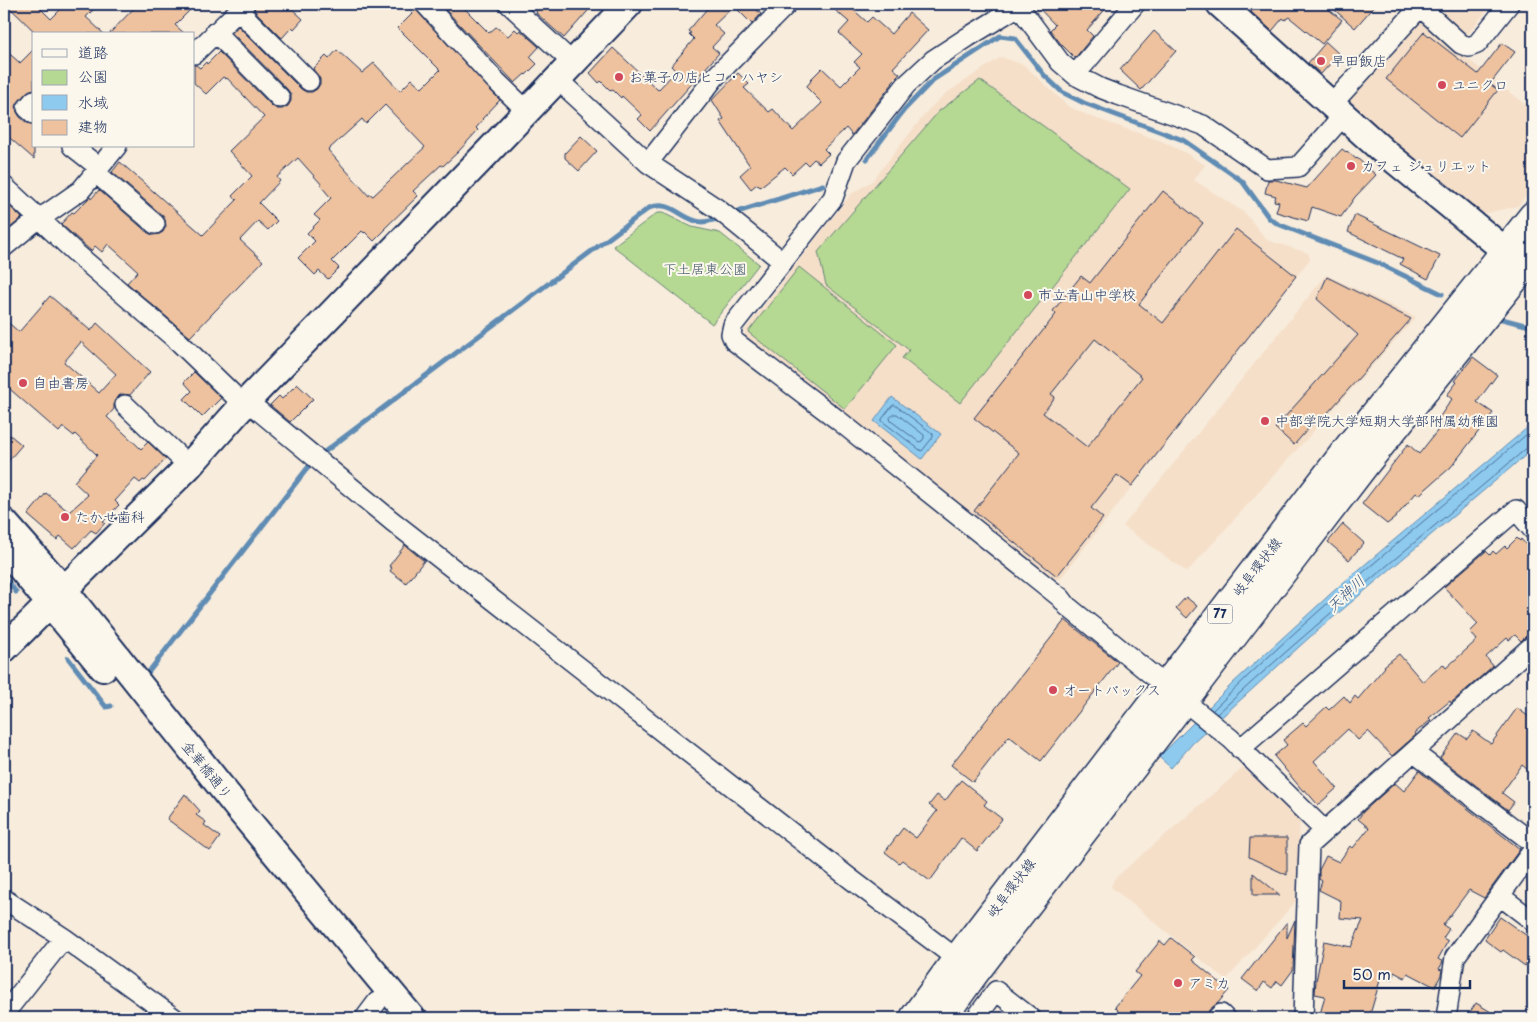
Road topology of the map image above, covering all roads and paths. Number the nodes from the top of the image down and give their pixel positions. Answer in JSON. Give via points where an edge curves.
{"nodes":[{"id":1,"x":425,"y":4,"type":"edge"},
{"id":2,"x":509,"y":4,"type":"edge"},
{"id":3,"x":628,"y":4,"type":"edge"},
{"id":4,"x":787,"y":4,"type":"edge"},
{"id":5,"x":1135,"y":4,"type":"edge"},
{"id":6,"x":1220,"y":4,"type":"edge"},
{"id":7,"x":1509,"y":4,"type":"edge"},
{"id":8,"x":1018,"y":5,"type":"edge"},
{"id":9,"x":1418,"y":5,"type":"edge"},
{"id":10,"x":241,"y":7,"type":"edge"},
{"id":11,"x":215,"y":32,"type":"junction"},
{"id":12,"x":195,"y":53,"type":"edge"},
{"id":13,"x":565,"y":71,"type":"junction"},
{"id":14,"x":1076,"y":75,"type":"junction"},
{"id":15,"x":309,"y":81,"type":"dead end"},
{"id":16,"x":280,"y":98,"type":"dead end"},
{"id":17,"x":32,"y":102,"type":"edge"},
{"id":18,"x":1338,"y":110,"type":"junction"},
{"id":19,"x":527,"y":111,"type":"junction"},
{"id":20,"x":32,"y":112,"type":"edge"},
{"id":21,"x":74,"y":148,"type":"edge"},
{"id":22,"x":115,"y":148,"type":"edge"},
{"id":23,"x":648,"y":162,"type":"junction"},
{"id":24,"x":98,"y":170,"type":"junction"},
{"id":25,"x":4,"y":186,"type":"edge"},
{"id":26,"x":1533,"y":216,"type":"edge"},
{"id":27,"x":38,"y":219,"type":"junction"},
{"id":28,"x":155,"y":224,"type":"dead end"},
{"id":29,"x":4,"y":246,"type":"edge"},
{"id":30,"x":783,"y":262,"type":"junction"},
{"id":31,"x":1524,"y":262,"type":"edge"},
{"id":32,"x":245,"y":403,"type":"junction"},
{"id":33,"x":125,"y":405,"type":"dead end"},
{"id":34,"x":189,"y":466,"type":"junction"},
{"id":35,"x":4,"y":522,"type":"edge"},
{"id":36,"x":1533,"y":530,"type":"edge"},
{"id":37,"x":4,"y":548,"type":"edge"},
{"id":38,"x":58,"y":596,"type":"junction"},
{"id":39,"x":1533,"y":645,"type":"edge"},
{"id":40,"x":4,"y":650,"type":"edge"},
{"id":41,"x":1180,"y":698,"type":"junction"},
{"id":42,"x":1236,"y":744,"type":"junction"},
{"id":43,"x":1413,"y":752,"type":"junction"},
{"id":44,"x":1325,"y":832,"type":"junction"},
{"id":45,"x":1533,"y":843,"type":"edge"},
{"id":46,"x":1533,"y":850,"type":"edge"},
{"id":47,"x":1500,"y":896,"type":"junction"},
{"id":48,"x":4,"y":898,"type":"edge"},
{"id":49,"x":1533,"y":921,"type":"edge"},
{"id":50,"x":64,"y":938,"type":"junction"},
{"id":51,"x":957,"y":959,"type":"junction"},
{"id":52,"x":377,"y":1013,"type":"edge"},
{"id":53,"x":4,"y":1014,"type":"edge"},
{"id":54,"x":174,"y":1018,"type":"edge"},
{"id":55,"x":412,"y":1018,"type":"edge"},
{"id":56,"x":914,"y":1018,"type":"edge"},
{"id":57,"x":942,"y":1018,"type":"edge"},
{"id":58,"x":976,"y":1018,"type":"edge"},
{"id":59,"x":1031,"y":1018,"type":"edge"},
{"id":60,"x":1217,"y":1018,"type":"edge"},
{"id":61,"x":1225,"y":1018,"type":"edge"},
{"id":62,"x":1303,"y":1018,"type":"edge"},
{"id":63,"x":1446,"y":1018,"type":"edge"}],
"edges":[{"from":1,"to":19,"type":"street"},
{"from":2,"to":13,"type":"street"},
{"from":3,"to":13,"type":"street"},
{"from":4,"to":23,"type":"street","via":[[715,77]]},
{"from":5,"to":14,"type":"street"},
{"from":6,"to":18,"type":"street"},
{"from":7,"to":9,"type":"street","via":[[1477,44],[1469,48]]},
{"from":8,"to":14,"type":"street","via":[[1060,62]]},
{"from":8,"to":30,"type":"street","via":[[933,60],[906,85],[846,161],[833,198]]},
{"from":9,"to":18,"type":"street"},
{"from":10,"to":11,"type":"street"},
{"from":10,"to":15,"type":"street"},
{"from":11,"to":12,"type":"street"},
{"from":11,"to":16,"type":"street"},
{"from":13,"to":19,"type":"street"},
{"from":13,"to":23,"type":"street"},
{"from":14,"to":18,"type":"street","via":[[1109,91],[1203,125],[1267,168],[1298,167]]},
{"from":17,"to":20,"type":"street","via":[[27,108]]},
{"from":18,"to":31,"type":"street","via":[[1382,150]]},
{"from":19,"to":32,"type":"street"},
{"from":21,"to":24,"type":"street"},
{"from":22,"to":24,"type":"street"},
{"from":23,"to":30,"type":"street","via":[[719,210]]},
{"from":24,"to":27,"type":"street","via":[[80,190]]},
{"from":24,"to":28,"type":"street"},
{"from":25,"to":27,"type":"street"},
{"from":26,"to":31,"type":"main road","name":"岐阜環状線","number":"77"},
{"from":27,"to":29,"type":"street"},
{"from":27,"to":32,"type":"street"},
{"from":30,"to":41,"type":"street","via":[[733,325],[731,334],[734,341],[1061,598]]},
{"from":31,"to":41,"type":"main road","name":"岐阜環状線","number":"77"},
{"from":32,"to":34,"type":"street"},
{"from":32,"to":51,"type":"street"},
{"from":33,"to":34,"type":"street"},
{"from":34,"to":38,"type":"street"},
{"from":35,"to":38,"type":"street","name":"金華橋通り"},
{"from":36,"to":42,"type":"street","via":[[1516,510]]},
{"from":37,"to":38,"type":"street","name":"金華橋通り"},
{"from":38,"to":40,"type":"street"},
{"from":38,"to":52,"type":"street","name":"金華橋通り"},
{"from":38,"to":55,"type":"street","name":"金華橋通り"},
{"from":39,"to":43,"type":"street"},
{"from":41,"to":42,"type":"street"},
{"from":41,"to":51,"type":"main road","name":"岐阜環状線","number":"77"},
{"from":41,"to":57,"type":"main road","name":"岐阜環状線","number":"77"},
{"from":42,"to":44,"type":"street"},
{"from":43,"to":44,"type":"street"},
{"from":43,"to":45,"type":"street"},
{"from":44,"to":62,"type":"street","via":[[1309,845]]},
{"from":46,"to":47,"type":"street"},
{"from":47,"to":49,"type":"street"},
{"from":47,"to":63,"type":"street","via":[[1455,956]]},
{"from":48,"to":50,"type":"street"},
{"from":50,"to":53,"type":"street"},
{"from":50,"to":54,"type":"street"},
{"from":51,"to":56,"type":"main road","name":"岐阜環状線","number":"77"},
{"from":58,"to":59,"type":"street","via":[[996,991]]},
{"from":60,"to":61,"type":"street","via":[[1220,1014]]}]}
